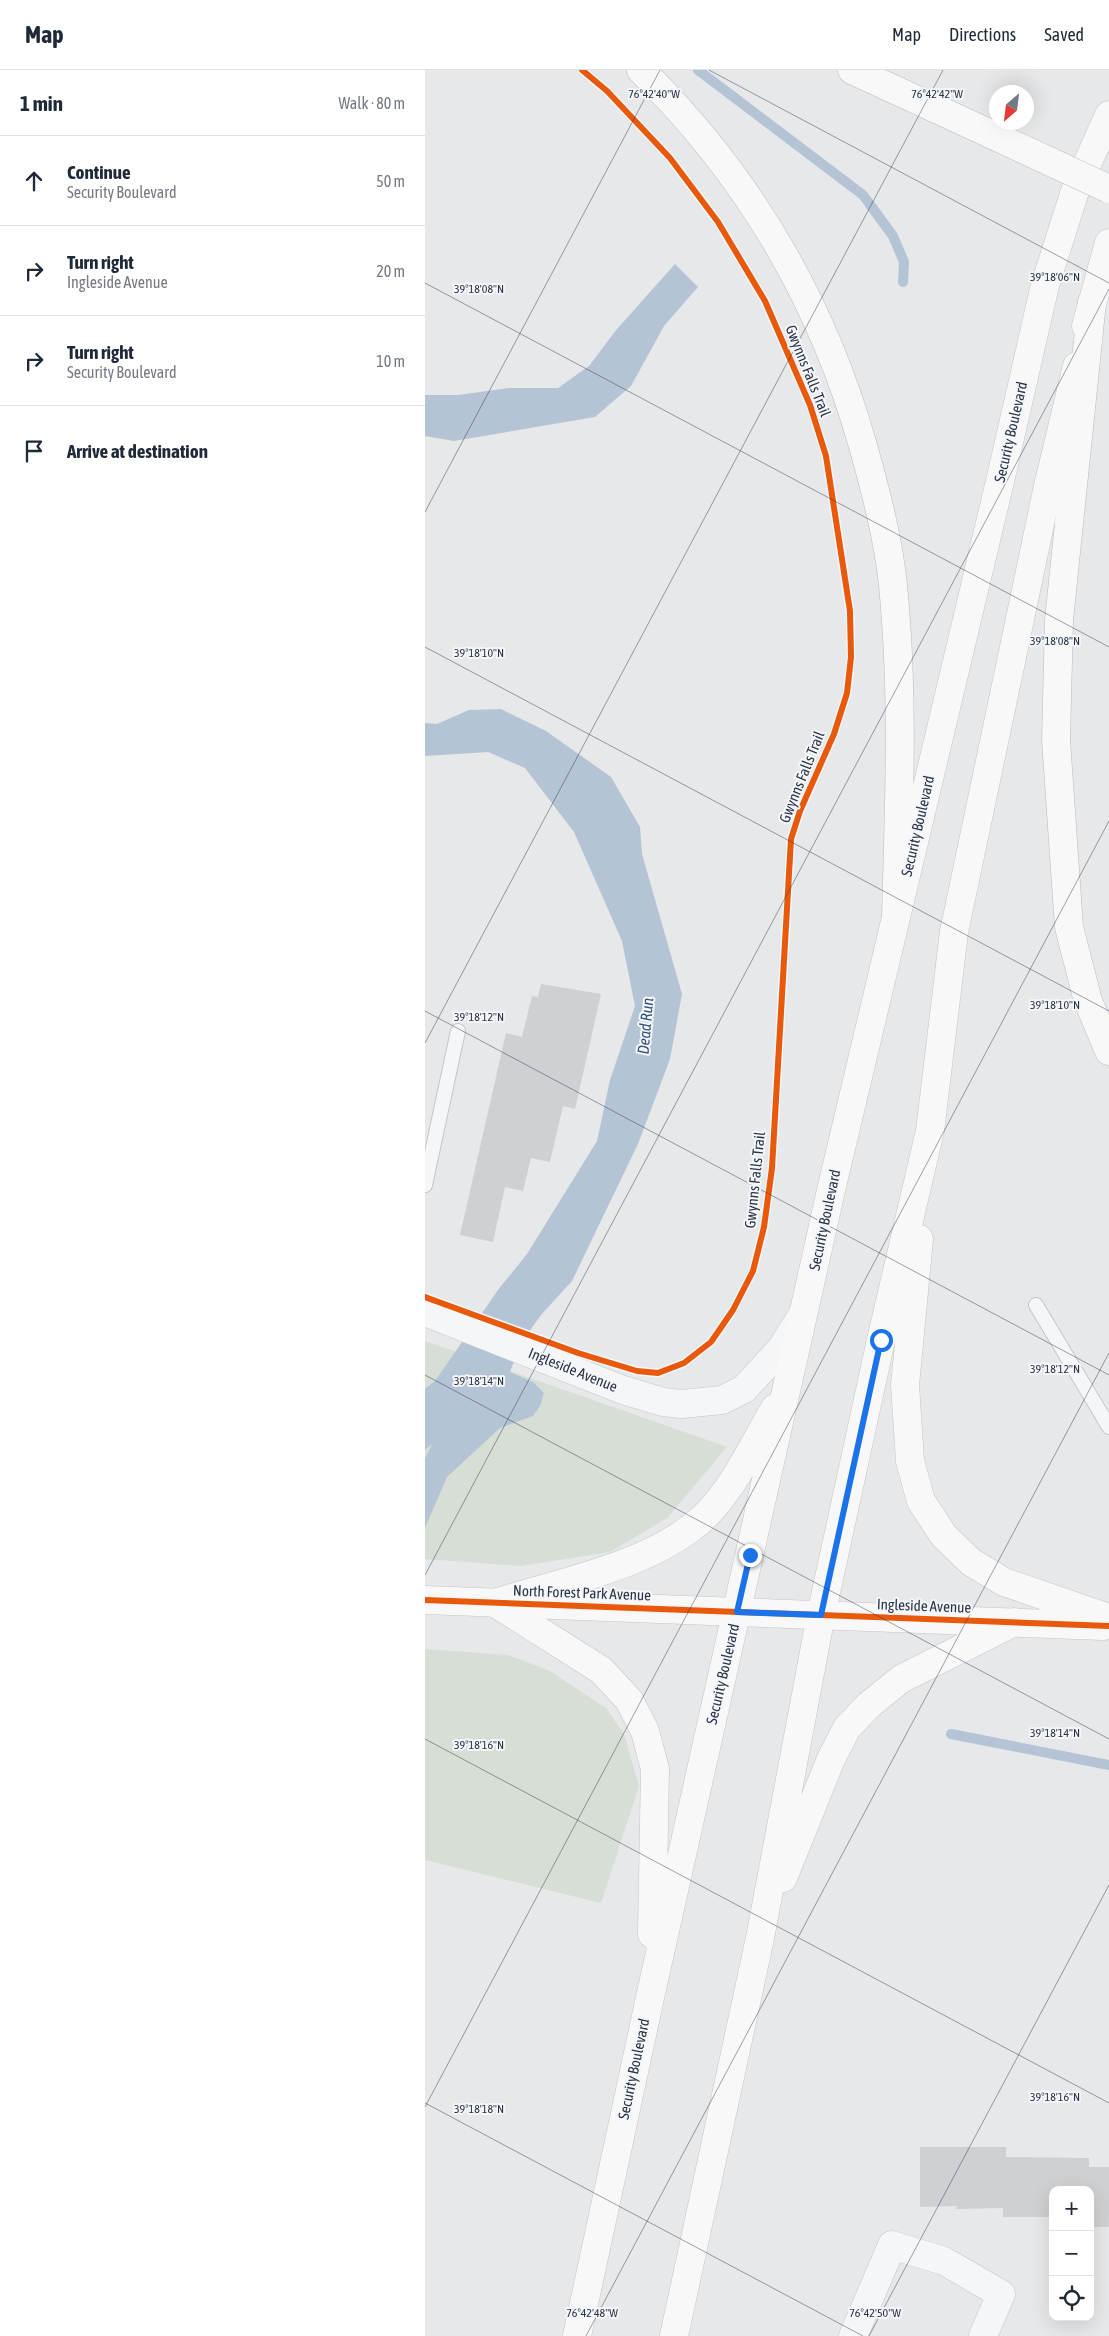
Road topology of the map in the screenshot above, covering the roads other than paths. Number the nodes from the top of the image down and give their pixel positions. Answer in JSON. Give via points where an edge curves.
{"nodes":[{"id":1,"x":641,"y":70,"type":"edge"},
{"id":2,"x":852,"y":70,"type":"edge"},
{"id":3,"x":1109,"y":115,"type":"edge"},
{"id":4,"x":1109,"y":189,"type":"edge"},
{"id":5,"x":1109,"y":244,"type":"edge"},
{"id":6,"x":1092,"y":302,"type":"junction"},
{"id":7,"x":897,"y":916,"type":"junction"},
{"id":8,"x":458,"y":1031,"type":"dead end"},
{"id":9,"x":1109,"y":1050,"type":"edge"},
{"id":10,"x":930,"y":1131,"type":"junction"},
{"id":11,"x":425,"y":1184,"type":"edge"},
{"id":12,"x":1035,"y":1305,"type":"dead end"},
{"id":13,"x":425,"y":1312,"type":"edge"},
{"id":14,"x":805,"y":1312,"type":"junction"},
{"id":15,"x":788,"y":1384,"type":"junction"},
{"id":16,"x":1109,"y":1427,"type":"edge"},
{"id":17,"x":425,"y":1600,"type":"edge"},
{"id":18,"x":495,"y":1602,"type":"junction"},
{"id":19,"x":737,"y":1612,"type":"junction"},
{"id":20,"x":821,"y":1615,"type":"junction"},
{"id":21,"x":1109,"y":1618,"type":"edge"},
{"id":22,"x":1013,"y":1622,"type":"junction"},
{"id":23,"x":1109,"y":1626,"type":"edge"},
{"id":24,"x":760,"y":1938,"type":"junction"},
{"id":25,"x":651,"y":1993,"type":"junction"},
{"id":26,"x":577,"y":2336,"type":"edge"},
{"id":27,"x":674,"y":2336,"type":"edge"},
{"id":28,"x":853,"y":2336,"type":"edge"},
{"id":29,"x":983,"y":2336,"type":"edge"}],
"edges":[{"from":1,"to":7,"type":"main road","via":[[708,143],[746,192],[778,242],[808,297],[850,398],[883,521],[893,585],[901,722]]},
{"from":2,"to":4,"type":"main road","bridge":true},
{"from":3,"to":7,"type":"main road","name":"Security Boulevard","via":[[1075,191],[1045,285]]},
{"from":5,"to":6,"type":"main road"},
{"from":6,"to":9,"type":"main road","via":[[1059,620],[1056,740],[1069,927],[1089,1001]]},
{"from":6,"to":10,"type":"main road","via":[[1048,486],[953,932]]},
{"from":7,"to":14,"type":"main road","name":"Security Boulevard","via":[[844,1132]]},
{"from":8,"to":11,"type":"lane"},
{"from":10,"to":20,"type":"main road"},
{"from":10,"to":21,"type":"main road","via":[[905,1385],[910,1461],[921,1501],[944,1536],[971,1562],[1005,1582]]},
{"from":12,"to":16,"type":"lane"},
{"from":13,"to":14,"type":"street","name":"Ingleside Avenue","via":[[623,1390],[663,1402],[703,1403],[726,1398],[743,1389],[781,1350]]},
{"from":14,"to":15,"type":"main road","name":"Security Boulevard"},
{"from":15,"to":18,"type":"main road","via":[[729,1487],[702,1519],[667,1544],[630,1562]]},
{"from":15,"to":19,"type":"main road","name":"Security Boulevard"},
{"from":17,"to":18,"type":"main road","name":"North Forest Park Avenue"},
{"from":18,"to":19,"type":"main road","name":"North Forest Park Avenue"},
{"from":18,"to":25,"type":"main road","via":[[601,1670],[629,1700],[645,1731],[655,1769]]},
{"from":19,"to":20,"type":"main road","name":"Ingleside Avenue"},
{"from":19,"to":25,"type":"main road","name":"Security Boulevard"},
{"from":20,"to":22,"type":"main road","name":"Ingleside Avenue"},
{"from":20,"to":24,"type":"main road"},
{"from":22,"to":23,"type":"main road","name":"Ingleside Avenue"},
{"from":22,"to":24,"type":"main road","via":[[901,1680],[869,1705],[847,1728],[831,1759]]},
{"from":24,"to":27,"type":"main road"},
{"from":25,"to":26,"type":"main road","name":"Security Boulevard"},
{"from":28,"to":29,"type":"street","via":[[892,2245],[944,2261],[1001,2294]]}]}
